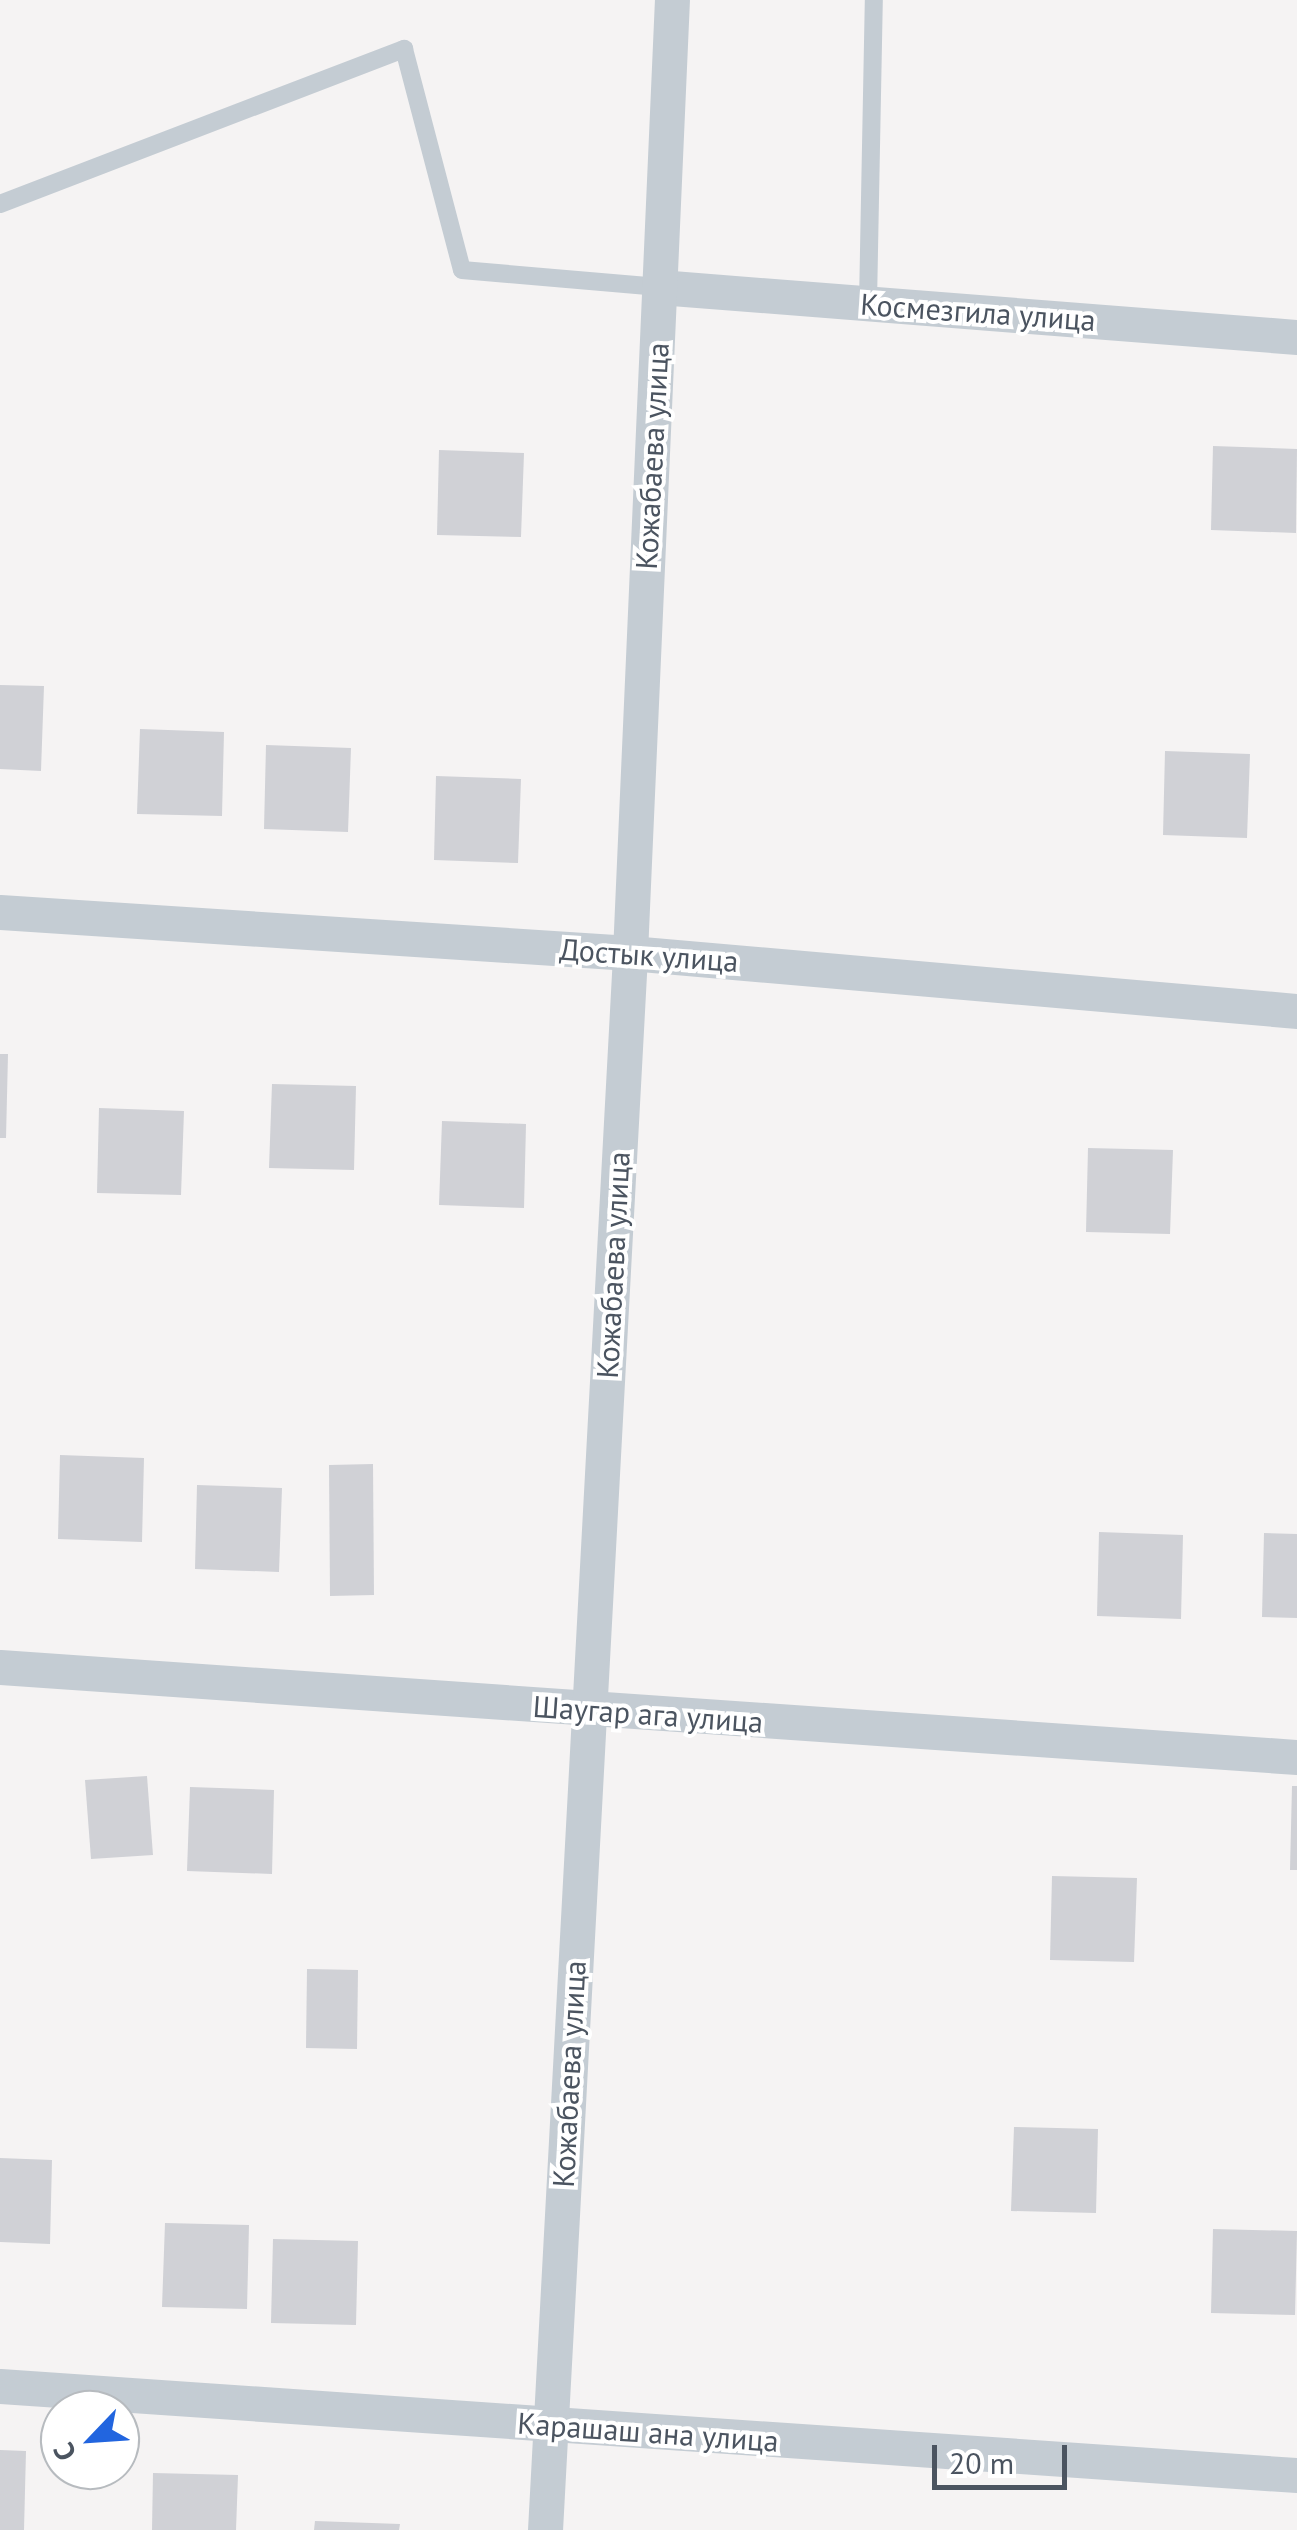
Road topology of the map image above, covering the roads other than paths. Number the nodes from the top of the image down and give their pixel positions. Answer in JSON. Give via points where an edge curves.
{"nodes":[{"id":1,"x":672,"y":0,"type":"edge"},
{"id":2,"x":874,"y":0,"type":"edge"},
{"id":3,"x":0,"y":204,"type":"edge"},
{"id":4,"x":659,"y":287,"type":"junction"},
{"id":5,"x":868,"y":303,"type":"junction"},
{"id":6,"x":1297,"y":337,"type":"edge"},
{"id":7,"x":0,"y":912,"type":"edge"},
{"id":8,"x":630,"y":953,"type":"junction"},
{"id":9,"x":1297,"y":1011,"type":"edge"},
{"id":10,"x":0,"y":1667,"type":"edge"},
{"id":11,"x":588,"y":1710,"type":"junction"},
{"id":12,"x":1297,"y":1758,"type":"edge"},
{"id":13,"x":0,"y":2386,"type":"edge"},
{"id":14,"x":551,"y":2426,"type":"junction"},
{"id":15,"x":1297,"y":2475,"type":"edge"},
{"id":16,"x":544,"y":2530,"type":"edge"}],
"edges":[{"from":1,"to":4,"type":"street","name":"Кожабаева улица"},
{"from":2,"to":5,"type":"lane"},
{"from":3,"to":4,"type":"lane","via":[[404,49],[462,270]]},
{"from":4,"to":5,"type":"street","name":"Космезгила улица"},
{"from":4,"to":8,"type":"street","name":"Кожабаева улица"},
{"from":5,"to":6,"type":"street","name":"Космезгила улица"},
{"from":7,"to":8,"type":"street","name":"Достык улица"},
{"from":8,"to":9,"type":"street","name":"Достык улица"},
{"from":8,"to":11,"type":"street","name":"Кожабаева улица"},
{"from":10,"to":11,"type":"street","name":"Шаугар ага улица"},
{"from":11,"to":12,"type":"street","name":"Шаугар ага улица"},
{"from":11,"to":14,"type":"street","name":"Кожабаева улица"},
{"from":13,"to":14,"type":"street","name":"Карашаш ана улица"},
{"from":14,"to":15,"type":"street","name":"Карашаш ана улица"},
{"from":14,"to":16,"type":"street","name":"Кожабаева улица"}]}
